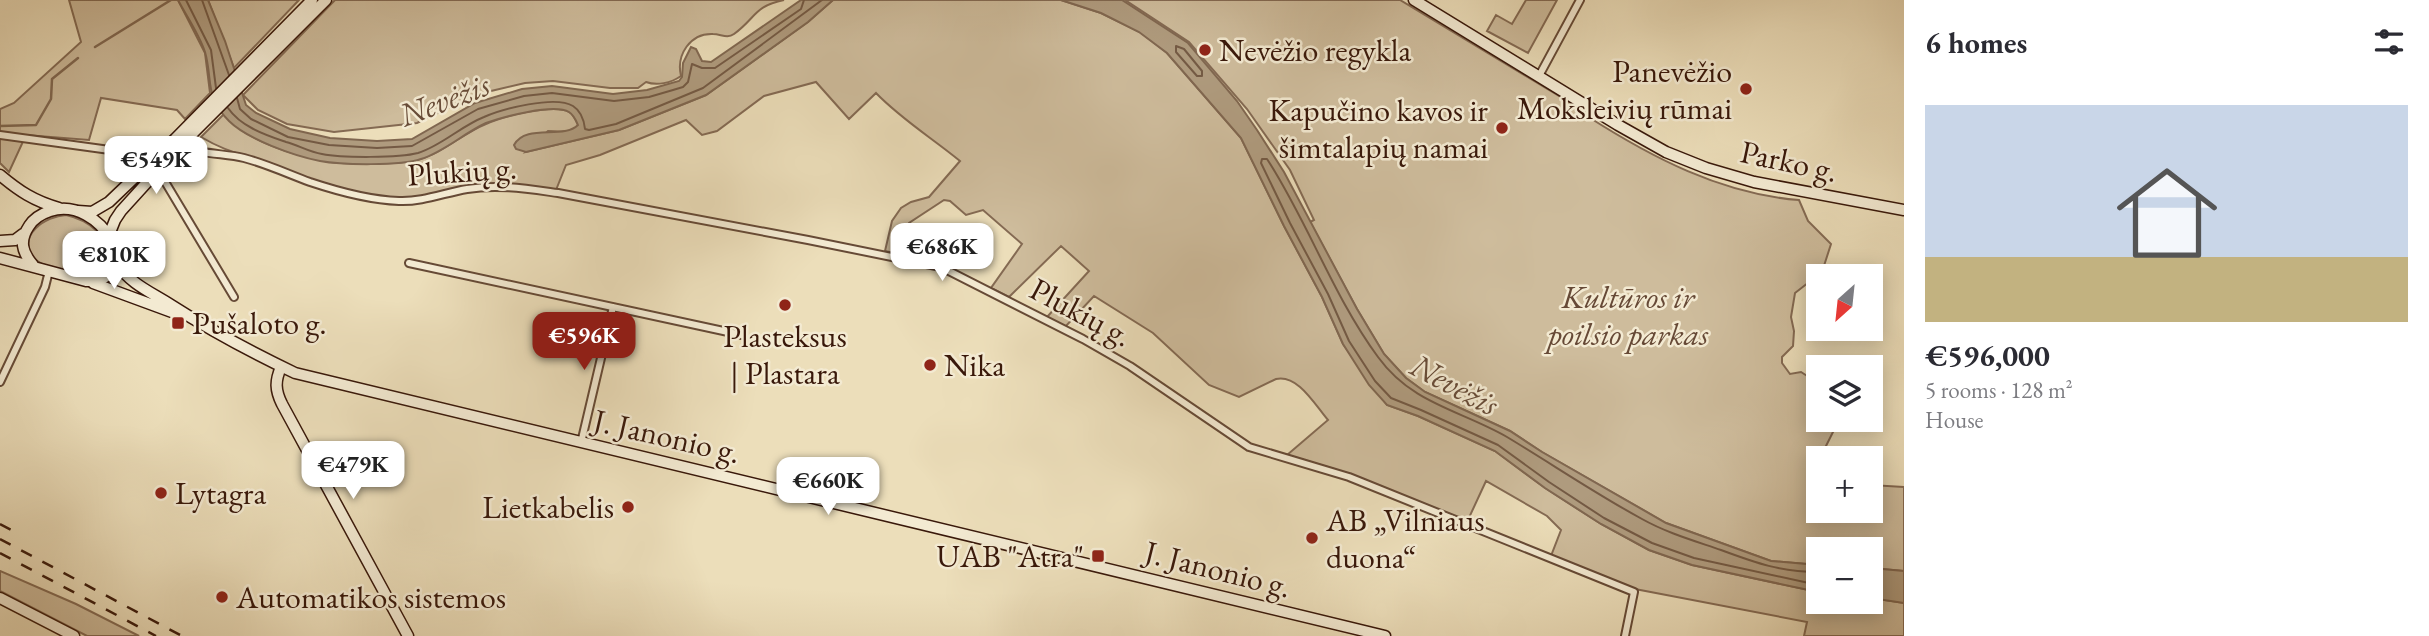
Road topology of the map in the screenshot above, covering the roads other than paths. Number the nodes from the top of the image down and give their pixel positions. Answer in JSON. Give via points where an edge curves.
{"nodes":[{"id":1,"x":312,"y":0,"type":"edge"},
{"id":2,"x":326,"y":0,"type":"edge"},
{"id":3,"x":1413,"y":0,"type":"edge"},
{"id":4,"x":1580,"y":0,"type":"edge"},
{"id":5,"x":301,"y":18,"type":"junction"},
{"id":6,"x":1539,"y":76,"type":"junction"},
{"id":7,"x":0,"y":135,"type":"edge"},
{"id":8,"x":178,"y":142,"type":"junction"},
{"id":9,"x":139,"y":153,"type":"dead end"},
{"id":10,"x":159,"y":170,"type":"junction"},
{"id":11,"x":0,"y":175,"type":"edge"},
{"id":12,"x":23,"y":195,"type":"junction"},
{"id":13,"x":58,"y":208,"type":"junction"},
{"id":14,"x":1904,"y":210,"type":"edge"},
{"id":15,"x":78,"y":211,"type":"junction"},
{"id":16,"x":33,"y":220,"type":"junction"},
{"id":17,"x":23,"y":234,"type":"junction"},
{"id":18,"x":109,"y":235,"type":"junction"},
{"id":19,"x":0,"y":242,"type":"edge"},
{"id":20,"x":0,"y":258,"type":"edge"},
{"id":21,"x":116,"y":263,"type":"junction"},
{"id":22,"x":410,"y":263,"type":"dead end"},
{"id":23,"x":33,"y":265,"type":"junction"},
{"id":24,"x":49,"y":271,"type":"junction"},
{"id":25,"x":86,"y":281,"type":"junction"},
{"id":26,"x":234,"y":297,"type":"dead end"},
{"id":27,"x":613,"y":307,"type":"junction"},
{"id":28,"x":192,"y":319,"type":"junction"},
{"id":29,"x":742,"y":335,"type":"dead end"},
{"id":30,"x":281,"y":366,"type":"junction"},
{"id":31,"x":0,"y":382,"type":"edge"},
{"id":32,"x":581,"y":443,"type":"junction"},
{"id":33,"x":0,"y":597,"type":"edge"},
{"id":34,"x":74,"y":636,"type":"edge"},
{"id":35,"x":408,"y":636,"type":"edge"},
{"id":36,"x":1385,"y":636,"type":"edge"},
{"id":37,"x":1625,"y":636,"type":"edge"}],
"edges":[{"from":1,"to":5,"type":"main road"},
{"from":2,"to":5,"type":"main road"},
{"from":3,"to":6,"type":"main road","name":"Parko g."},
{"from":4,"to":6,"type":"street"},
{"from":5,"to":8,"type":"main road"},
{"from":6,"to":14,"type":"main road","name":"Parko g.","via":[[1644,139],[1706,168],[1754,182]]},
{"from":7,"to":9,"type":"street"},
{"from":8,"to":10,"type":"main road"},
{"from":8,"to":15,"type":"main road","via":[[98,210]]},
{"from":8,"to":37,"type":"street","name":"Plukių g.","via":[[381,200],[423,200],[501,186],[941,267],[1130,366],[1249,447],[1349,477],[1634,592]]},
{"from":10,"to":18,"type":"main road","via":[[121,211]]},
{"from":10,"to":26,"type":"street"},
{"from":11,"to":12,"type":"main road"},
{"from":12,"to":13,"type":"main road"},
{"from":12,"to":16,"type":"main road"},
{"from":13,"to":15,"type":"main road"},
{"from":13,"to":16,"type":"main road"},
{"from":15,"to":18,"type":"main road"},
{"from":16,"to":17,"type":"main road"},
{"from":17,"to":19,"type":"main road"},
{"from":17,"to":23,"type":"main road","via":[[23,250]]},
{"from":18,"to":21,"type":"main road"},
{"from":20,"to":23,"type":"main road"},
{"from":21,"to":25,"type":"main road","via":[[104,279]]},
{"from":21,"to":28,"type":"main road","name":"J. Janonio g.","via":[[137,285]]},
{"from":22,"to":27,"type":"street"},
{"from":23,"to":24,"type":"main road"},
{"from":24,"to":25,"type":"main road"},
{"from":24,"to":31,"type":"street"},
{"from":25,"to":28,"type":"main road","name":"J. Janonio g."},
{"from":27,"to":29,"type":"street"},
{"from":27,"to":32,"type":"street"},
{"from":28,"to":30,"type":"main road","name":"J. Janonio g."},
{"from":30,"to":32,"type":"main road","name":"J. Janonio g.","via":[[305,376]]},
{"from":30,"to":35,"type":"main road","via":[[276,383],[282,404]]},
{"from":32,"to":36,"type":"main road","name":"J. Janonio g."},
{"from":33,"to":34,"type":"main road","via":[[55,631]]}]}
